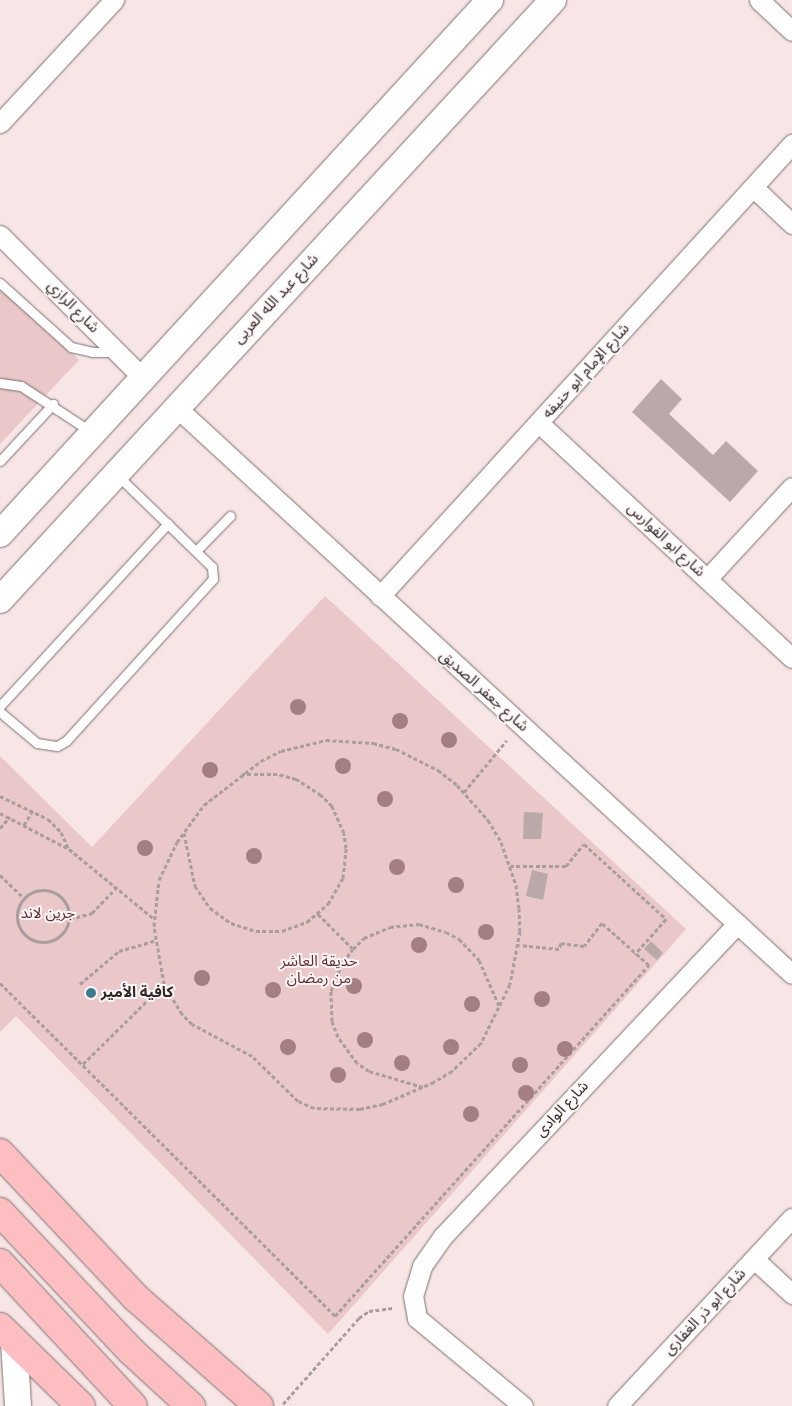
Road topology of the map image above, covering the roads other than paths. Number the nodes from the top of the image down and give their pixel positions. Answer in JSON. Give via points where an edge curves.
{"nodes":[{"id":1,"x":490,"y":0,"type":"edge"},
{"id":2,"x":553,"y":0,"type":"edge"},
{"id":3,"x":759,"y":0,"type":"edge"},
{"id":4,"x":104,"y":3,"type":"edge"},
{"id":5,"x":792,"y":31,"type":"edge"},
{"id":6,"x":0,"y":123,"type":"edge"},
{"id":7,"x":792,"y":144,"type":"edge"},
{"id":8,"x":753,"y":188,"type":"junction"},
{"id":9,"x":792,"y":224,"type":"edge"},
{"id":10,"x":0,"y":235,"type":"edge"},
{"id":11,"x":0,"y":283,"type":"edge"},
{"id":12,"x":117,"y":351,"type":"junction"},
{"id":13,"x":145,"y":380,"type":"junction"},
{"id":14,"x":0,"y":383,"type":"edge"},
{"id":15,"x":53,"y":404,"type":"junction"},
{"id":16,"x":176,"y":407,"type":"junction"},
{"id":17,"x":539,"y":423,"type":"junction"},
{"id":18,"x":94,"y":434,"type":"junction"},
{"id":19,"x":0,"y":461,"type":"edge"},
{"id":20,"x":115,"y":473,"type":"junction"},
{"id":21,"x":792,"y":487,"type":"edge"},
{"id":22,"x":230,"y":516,"type":"dead end"},
{"id":23,"x":168,"y":523,"type":"junction"},
{"id":24,"x":0,"y":534,"type":"edge"},
{"id":25,"x":196,"y":551,"type":"junction"},
{"id":26,"x":707,"y":579,"type":"junction"},
{"id":27,"x":380,"y":596,"type":"junction"},
{"id":28,"x":0,"y":600,"type":"edge"},
{"id":29,"x":792,"y":658,"type":"edge"},
{"id":30,"x":0,"y":706,"type":"edge"},
{"id":31,"x":0,"y":712,"type":"edge"},
{"id":32,"x":736,"y":924,"type":"junction"},
{"id":33,"x":792,"y":974,"type":"edge"},
{"id":34,"x":0,"y":1153,"type":"edge"},
{"id":35,"x":0,"y":1212,"type":"edge"},
{"id":36,"x":792,"y":1218,"type":"edge"},
{"id":37,"x":754,"y":1259,"type":"junction"},
{"id":38,"x":0,"y":1263,"type":"edge"},
{"id":39,"x":792,"y":1294,"type":"edge"},
{"id":40,"x":7,"y":1334,"type":"edge"},
{"id":41,"x":18,"y":1406,"type":"edge"},
{"id":42,"x":80,"y":1406,"type":"edge"},
{"id":43,"x":133,"y":1406,"type":"edge"},
{"id":44,"x":191,"y":1406,"type":"edge"},
{"id":45,"x":259,"y":1406,"type":"edge"},
{"id":46,"x":523,"y":1406,"type":"edge"},
{"id":47,"x":617,"y":1406,"type":"edge"}],
"edges":[{"from":1,"to":13,"type":"main road"},
{"from":2,"to":16,"type":"main road","name":"شارع عبد الله العربى"},
{"from":3,"to":5,"type":"street"},
{"from":4,"to":6,"type":"street"},
{"from":7,"to":8,"type":"street","name":"شارع الإمام ابو حنيفه"},
{"from":8,"to":9,"type":"street"},
{"from":8,"to":17,"type":"street","name":"شارع الإمام ابو حنيفه"},
{"from":10,"to":12,"type":"street","name":"شارع الرازي"},
{"from":11,"to":12,"type":"lane","via":[[71,347],[92,352]]},
{"from":12,"to":13,"type":"street","name":"شارع الرازي"},
{"from":13,"to":18,"type":"main road"},
{"from":14,"to":15,"type":"lane","via":[[21,386]]},
{"from":15,"to":18,"type":"lane"},
{"from":15,"to":19,"type":"lane"},
{"from":16,"to":20,"type":"main road","name":"شارع عبد الله العربى"},
{"from":16,"to":27,"type":"street","name":"شارع جعفر الصديق"},
{"from":17,"to":26,"type":"street","name":"شارع ابو الفوارس"},
{"from":17,"to":27,"type":"street","name":"شارع الإمام ابو حنيفه"},
{"from":18,"to":24,"type":"main road"},
{"from":20,"to":23,"type":"lane"},
{"from":20,"to":28,"type":"main road","name":"شارع عبد الله العربى"},
{"from":21,"to":26,"type":"street"},
{"from":22,"to":25,"type":"lane"},
{"from":23,"to":25,"type":"lane"},
{"from":23,"to":30,"type":"lane"},
{"from":25,"to":31,"type":"lane","via":[[212,567],[214,573],[209,585],[66,741],[56,746],[37,743]]},
{"from":26,"to":29,"type":"street","name":"شارع ابو الفوارس"},
{"from":27,"to":32,"type":"street","name":"شارع جعفر الصديق"},
{"from":32,"to":33,"type":"street","name":"شارع جعفر الصديق"},
{"from":32,"to":46,"type":"street","name":"شارع الوادى","via":[[443,1236],[422,1266],[416,1281],[414,1308],[425,1328]]},
{"from":34,"to":45,"type":"main road","via":[[135,1297]]},
{"from":35,"to":44,"type":"main road","via":[[130,1350]]},
{"from":36,"to":37,"type":"street","name":"شارع ابو ذر الغفارى"},
{"from":37,"to":39,"type":"street"},
{"from":37,"to":47,"type":"street","name":"شارع ابو ذر الغفارى"},
{"from":38,"to":43,"type":"main road"},
{"from":40,"to":41,"type":"main road"},
{"from":40,"to":42,"type":"main road"}]}
